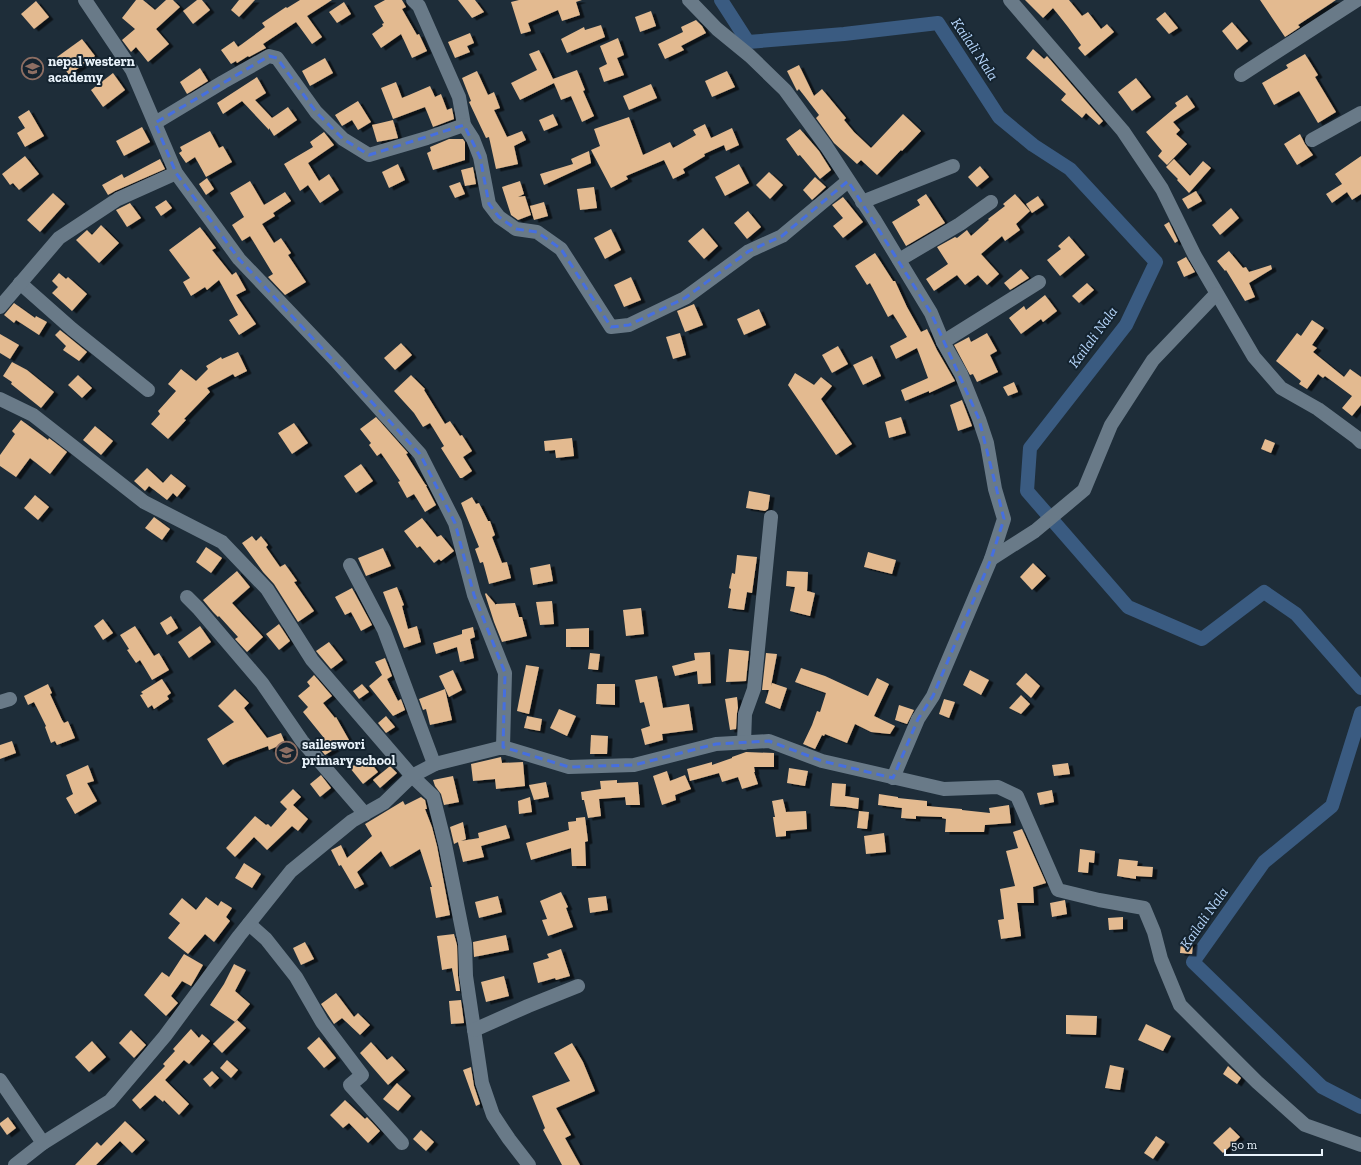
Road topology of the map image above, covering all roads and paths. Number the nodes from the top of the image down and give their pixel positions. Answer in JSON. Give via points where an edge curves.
{"nodes":[{"id":1,"x":85,"y":0,"type":"edge"},
{"id":2,"x":413,"y":0,"type":"edge"},
{"id":3,"x":690,"y":0,"type":"edge"},
{"id":4,"x":1010,"y":0,"type":"edge"},
{"id":5,"x":1356,"y":0,"type":"edge"},
{"id":6,"x":1241,"y":74,"type":"dead end"},
{"id":7,"x":1361,"y":113,"type":"edge"},
{"id":8,"x":155,"y":123,"type":"junction"},
{"id":9,"x":464,"y":125,"type":"junction"},
{"id":10,"x":1312,"y":140,"type":"dead end"},
{"id":11,"x":953,"y":166,"type":"dead end"},
{"id":12,"x":176,"y":172,"type":"junction"},
{"id":13,"x":848,"y":181,"type":"junction"},
{"id":14,"x":862,"y":202,"type":"junction"},
{"id":15,"x":991,"y":202,"type":"dead end"},
{"id":16,"x":899,"y":260,"type":"junction"},
{"id":17,"x":1039,"y":282,"type":"dead end"},
{"id":18,"x":20,"y":283,"type":"junction"},
{"id":19,"x":1216,"y":294,"type":"junction"},
{"id":20,"x":0,"y":307,"type":"edge"},
{"id":21,"x":943,"y":342,"type":"junction"},
{"id":22,"x":148,"y":390,"type":"dead end"},
{"id":23,"x":0,"y":399,"type":"edge"},
{"id":24,"x":1361,"y":442,"type":"edge"},
{"id":25,"x":771,"y":517,"type":"dead end"},
{"id":26,"x":991,"y":559,"type":"junction"},
{"id":27,"x":350,"y":565,"type":"dead end"},
{"id":28,"x":187,"y":597,"type":"dead end"},
{"id":29,"x":744,"y":743,"type":"junction"},
{"id":30,"x":503,"y":747,"type":"junction"},
{"id":31,"x":435,"y":764,"type":"junction"},
{"id":32,"x":412,"y":776,"type":"junction"},
{"id":33,"x":892,"y":778,"type":"junction"},
{"id":34,"x":365,"y":814,"type":"junction"},
{"id":35,"x":249,"y":924,"type":"junction"},
{"id":36,"x":578,"y":986,"type":"dead end"},
{"id":37,"x":474,"y":1030,"type":"junction"},
{"id":38,"x":0,"y":1080,"type":"edge"},
{"id":39,"x":43,"y":1143,"type":"junction"},
{"id":40,"x":402,"y":1143,"type":"dead end"},
{"id":41,"x":1361,"y":1145,"type":"edge"},
{"id":42,"x":15,"y":1165,"type":"edge"},
{"id":43,"x":529,"y":1165,"type":"edge"}],
"edges":[{"from":1,"to":8,"type":"street","via":[[132,70]]},
{"from":2,"to":9,"type":"street","via":[[419,6],[459,97]]},
{"from":3,"to":13,"type":"street","via":[[718,29],[786,90]]},
{"from":4,"to":19,"type":"street","via":[[1123,131],[1162,189]]},
{"from":5,"to":6,"type":"street"},
{"from":7,"to":10,"type":"street"},
{"from":8,"to":9,"type":"street","via":[[269,56],[277,58],[316,112],[343,139],[369,155]]},
{"from":8,"to":12,"type":"street"},
{"from":9,"to":13,"type":"street","via":[[480,157],[489,204],[499,218],[516,229],[537,232],[561,249],[611,327],[630,325],[685,298],[749,251],[782,236]]},
{"from":11,"to":14,"type":"street"},
{"from":12,"to":18,"type":"street","via":[[118,199],[59,238]]},
{"from":12,"to":30,"type":"street","via":[[239,259],[420,454],[455,523],[474,595],[505,673]]},
{"from":13,"to":14,"type":"street"},
{"from":14,"to":16,"type":"street"},
{"from":15,"to":16,"type":"street","via":[[960,224]]},
{"from":16,"to":21,"type":"street","via":[[931,313]]},
{"from":17,"to":21,"type":"street"},
{"from":18,"to":20,"type":"street"},
{"from":18,"to":22,"type":"street"},
{"from":19,"to":24,"type":"street","via":[[1254,357],[1281,388],[1318,409]]},
{"from":19,"to":26,"type":"street","via":[[1152,360],[1111,425],[1084,490],[1035,531]]},
{"from":21,"to":26,"type":"street","via":[[980,419],[987,442],[995,489],[1004,520]]},
{"from":23,"to":32,"type":"street","via":[[33,415],[144,502],[222,542],[267,589],[312,660]]},
{"from":25,"to":29,"type":"street","via":[[754,689],[745,714]]},
{"from":26,"to":33,"type":"street","via":[[933,696],[918,720]]},
{"from":27,"to":31,"type":"street","via":[[384,630]]},
{"from":28,"to":34,"type":"street","via":[[262,683],[302,741]]},
{"from":29,"to":30,"type":"street","via":[[716,744],[634,765],[569,767]]},
{"from":29,"to":33,"type":"street","via":[[769,742],[822,761]]},
{"from":30,"to":31,"type":"street"},
{"from":31,"to":32,"type":"street"},
{"from":32,"to":34,"type":"street","via":[[384,803]]},
{"from":32,"to":37,"type":"street","via":[[433,796],[445,844],[465,944],[466,976]]},
{"from":33,"to":41,"type":"street","via":[[944,789],[998,787],[1017,796],[1058,890],[1144,908],[1180,1005],[1257,1082],[1305,1125]]},
{"from":34,"to":35,"type":"street","via":[[352,821],[291,871]]},
{"from":35,"to":39,"type":"street","via":[[165,1036],[110,1101]]},
{"from":35,"to":40,"type":"street","via":[[266,939],[296,977],[322,1022],[362,1075],[350,1085]]},
{"from":36,"to":37,"type":"street"},
{"from":37,"to":43,"type":"street","via":[[482,1083],[493,1115]]},
{"from":38,"to":39,"type":"street"},
{"from":39,"to":42,"type":"street"}]}
